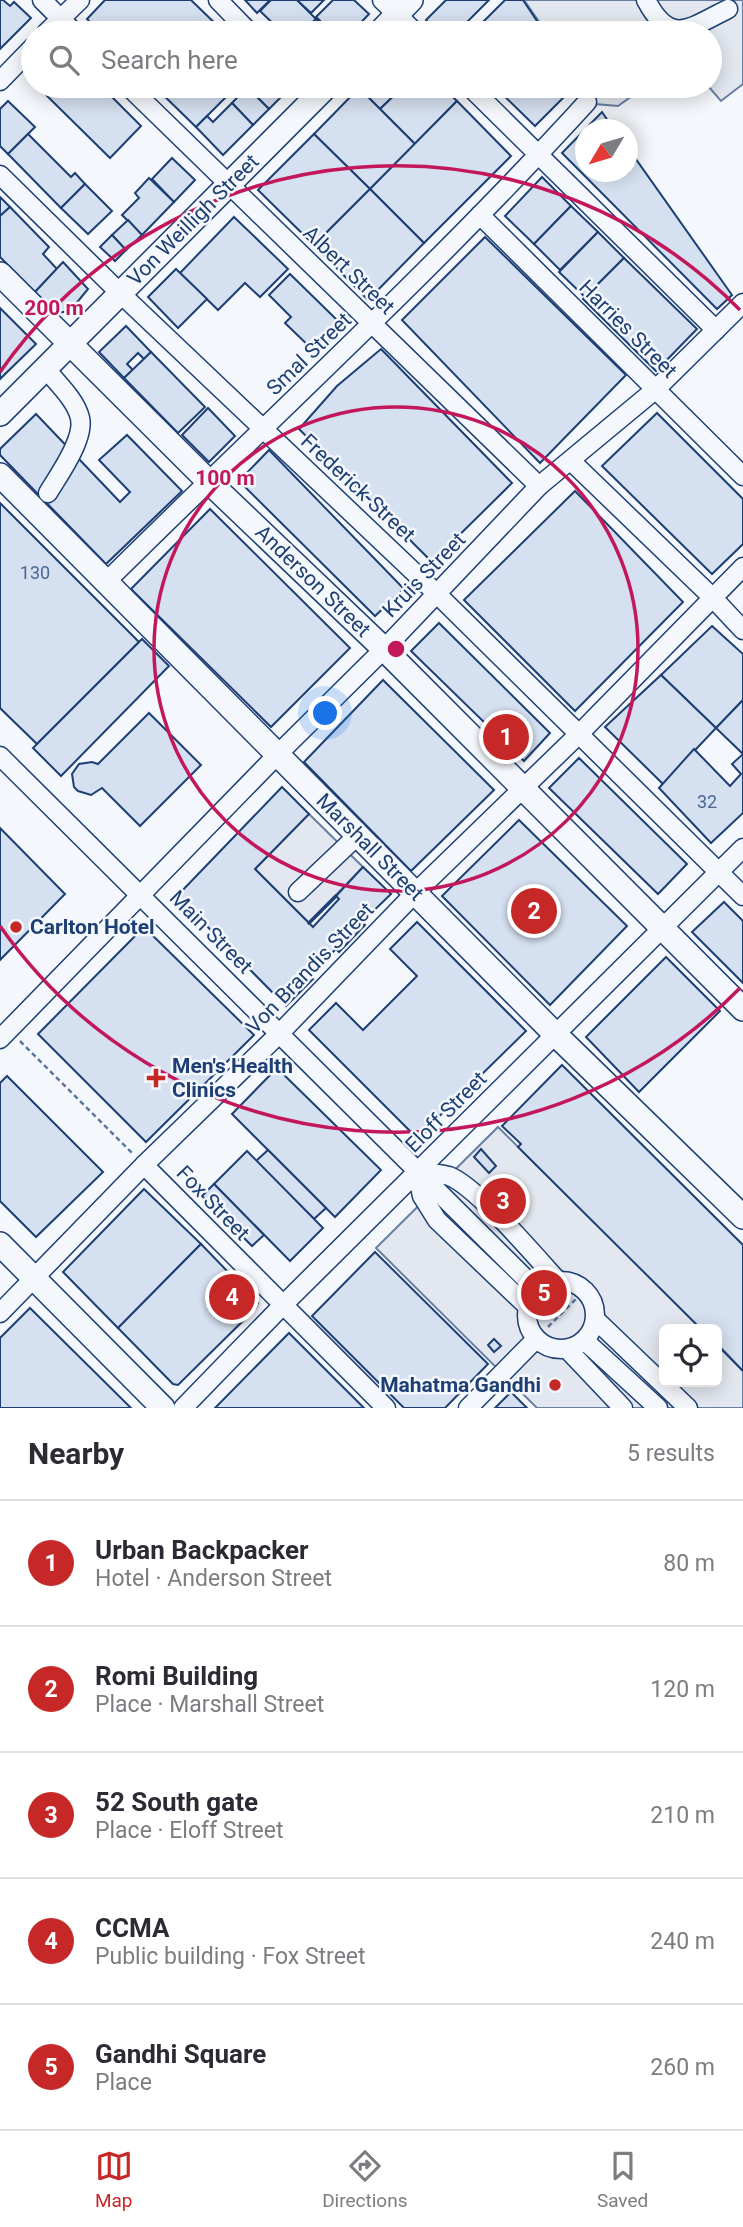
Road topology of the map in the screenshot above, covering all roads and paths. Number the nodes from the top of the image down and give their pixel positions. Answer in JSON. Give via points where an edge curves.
{"nodes":[{"id":1,"x":42,"y":0,"type":"edge"},
{"id":2,"x":80,"y":0,"type":"edge"},
{"id":3,"x":218,"y":0,"type":"edge"},
{"id":4,"x":646,"y":0,"type":"edge"},
{"id":5,"x":397,"y":5,"type":"edge"},
{"id":6,"x":728,"y":9,"type":"dead end"},
{"id":7,"x":60,"y":19,"type":"joint"},
{"id":8,"x":238,"y":21,"type":"edge"},
{"id":9,"x":387,"y":21,"type":"edge"},
{"id":10,"x":408,"y":21,"type":"edge"},
{"id":11,"x":659,"y":21,"type":"edge"},
{"id":12,"x":702,"y":21,"type":"edge"},
{"id":13,"x":21,"y":59,"type":"edge"},
{"id":14,"x":0,"y":81,"type":"edge"},
{"id":15,"x":140,"y":98,"type":"edge"},
{"id":16,"x":307,"y":98,"type":"edge"},
{"id":17,"x":481,"y":98,"type":"edge"},
{"id":18,"x":587,"y":102,"type":"dead end"},
{"id":19,"x":539,"y":155,"type":"junction"},
{"id":20,"x":0,"y":175,"type":"edge"},
{"id":21,"x":228,"y":186,"type":"junction"},
{"id":22,"x":480,"y":215,"type":"junction"},
{"id":23,"x":0,"y":274,"type":"edge"},
{"id":24,"x":120,"y":293,"type":"junction"},
{"id":25,"x":743,"y":303,"type":"edge"},
{"id":26,"x":372,"y":325,"type":"junction"},
{"id":27,"x":716,"y":330,"type":"junction"},
{"id":28,"x":71,"y":344,"type":"junction"},
{"id":29,"x":46,"y":369,"type":"junction"},
{"id":30,"x":656,"y":388,"type":"junction"},
{"id":31,"x":0,"y":414,"type":"edge"},
{"id":32,"x":263,"y":430,"type":"junction"},
{"id":33,"x":570,"y":461,"type":"junction"},
{"id":34,"x":0,"y":475,"type":"edge"},
{"id":35,"x":743,"y":475,"type":"edge"},
{"id":36,"x":208,"y":481,"type":"junction"},
{"id":37,"x":539,"y":486,"type":"junction"},
{"id":38,"x":48,"y":493,"type":"dead end"},
{"id":39,"x":743,"y":567,"type":"edge"},
{"id":40,"x":106,"y":582,"type":"junction"},
{"id":41,"x":438,"y":594,"type":"junction"},
{"id":42,"x":712,"y":597,"type":"junction"},
{"id":43,"x":743,"y":630,"type":"edge"},
{"id":44,"x":384,"y":649,"type":"junction"},
{"id":45,"x":579,"y":734,"type":"junction"},
{"id":46,"x":278,"y":754,"type":"junction"},
{"id":47,"x":0,"y":756,"type":"edge"},
{"id":48,"x":524,"y":790,"type":"junction"},
{"id":49,"x":358,"y":835,"type":"junction"},
{"id":50,"x":743,"y":849,"type":"edge"},
{"id":51,"x":720,"y":873,"type":"junction"},
{"id":52,"x":298,"y":892,"type":"dead end"},
{"id":53,"x":415,"y":893,"type":"junction"},
{"id":54,"x":141,"y":895,"type":"junction"},
{"id":55,"x":743,"y":896,"type":"edge"},
{"id":56,"x":664,"y":928,"type":"junction"},
{"id":57,"x":743,"y":1009,"type":"edge"},
{"id":58,"x":280,"y":1032,"type":"junction"},
{"id":59,"x":4,"y":1034,"type":"edge"},
{"id":60,"x":555,"y":1034,"type":"junction"},
{"id":61,"x":144,"y":1165,"type":"junction"},
{"id":62,"x":417,"y":1173,"type":"junction"},
{"id":63,"x":743,"y":1217,"type":"edge"},
{"id":64,"x":0,"y":1244,"type":"edge"},
{"id":65,"x":34,"y":1278,"type":"junction"},
{"id":66,"x":558,"y":1281,"type":"junction"},
{"id":67,"x":587,"y":1288,"type":"junction"},
{"id":68,"x":537,"y":1290,"type":"junction"},
{"id":69,"x":282,"y":1306,"type":"junction"},
{"id":70,"x":527,"y":1306,"type":"junction"},
{"id":71,"x":0,"y":1313,"type":"edge"},
{"id":72,"x":596,"y":1319,"type":"junction"},
{"id":73,"x":536,"y":1339,"type":"junction"},
{"id":74,"x":585,"y":1341,"type":"junction"},
{"id":75,"x":568,"y":1350,"type":"junction"},
{"id":76,"x":163,"y":1408,"type":"edge"},
{"id":77,"x":183,"y":1408,"type":"edge"},
{"id":78,"x":386,"y":1408,"type":"edge"},
{"id":79,"x":468,"y":1408,"type":"edge"},
{"id":80,"x":623,"y":1408,"type":"edge"},
{"id":81,"x":658,"y":1408,"type":"edge"},
{"id":82,"x":688,"y":1408,"type":"edge"}],
"edges":[{"from":1,"to":7,"type":"street"},
{"from":2,"to":7,"type":"street"},
{"from":3,"to":8,"type":"street"},
{"from":4,"to":11,"type":"street"},
{"from":5,"to":9,"type":"main road"},
{"from":5,"to":10,"type":"street"},
{"from":6,"to":12,"type":"street"},
{"from":13,"to":14,"type":"street"},
{"from":15,"to":21,"type":"street","name":"Albert Street"},
{"from":16,"to":21,"type":"main road","name":"Von Weilligh Street"},
{"from":17,"to":19,"type":"street"},
{"from":18,"to":19,"type":"street","name":"Smal Street"},
{"from":19,"to":22,"type":"street","name":"Smal Street"},
{"from":19,"to":27,"type":"street"},
{"from":20,"to":24,"type":"street","name":"Frederick Street"},
{"from":21,"to":24,"type":"main road","name":"Von Weilligh Street"},
{"from":21,"to":26,"type":"street","name":"Albert Street"},
{"from":22,"to":26,"type":"street","name":"Smal Street"},
{"from":22,"to":30,"type":"street","name":"Harries Street"},
{"from":23,"to":28,"type":"main road","name":"Anderson Street"},
{"from":24,"to":28,"type":"main road","name":"Von Weilligh Street"},
{"from":24,"to":32,"type":"street","name":"Frederick Street"},
{"from":25,"to":27,"type":"street","name":"Kruis Street"},
{"from":26,"to":32,"type":"street","name":"Smal Street"},
{"from":26,"to":37,"type":"street","name":"Albert Street"},
{"from":27,"to":30,"type":"street","name":"Kruis Street"},
{"from":28,"to":29,"type":"main road","name":"Von Weilligh Street"},
{"from":28,"to":36,"type":"main road","name":"Anderson Street"},
{"from":29,"to":31,"type":"main road","name":"Von Weilligh Street"},
{"from":29,"to":38,"type":"street","via":[[80,416],[81,426]]},
{"from":30,"to":33,"type":"street","name":"Kruis Street"},
{"from":30,"to":35,"type":"street","name":"Harries Street"},
{"from":32,"to":36,"type":"street","name":"Smal Street"},
{"from":32,"to":41,"type":"street","name":"Frederick Street"},
{"from":33,"to":37,"type":"street","name":"Kruis Street"},
{"from":33,"to":42,"type":"street"},
{"from":34,"to":40,"type":"main road","name":"Marshall Street"},
{"from":36,"to":40,"type":"street","name":"Smal Street"},
{"from":36,"to":44,"type":"main road","name":"Anderson Street"},
{"from":37,"to":41,"type":"street","name":"Kruis Street"},
{"from":39,"to":42,"type":"street","name":"Von Brandis Street"},
{"from":40,"to":46,"type":"main road","name":"Marshall Street"},
{"from":41,"to":44,"type":"street","name":"Kruis Street"},
{"from":41,"to":45,"type":"street","name":"Frederick Street"},
{"from":42,"to":43,"type":"street"},
{"from":42,"to":45,"type":"street","name":"Von Brandis Street"},
{"from":44,"to":46,"type":"street","name":"Kruis Street"},
{"from":44,"to":48,"type":"main road","name":"Anderson Street"},
{"from":45,"to":48,"type":"street","name":"Von Brandis Street"},
{"from":45,"to":51,"type":"street","name":"Frederick Street"},
{"from":46,"to":49,"type":"main road","name":"Marshall Street"},
{"from":46,"to":54,"type":"street","name":"Kruis Street"},
{"from":47,"to":54,"type":"street","name":"Main Street"},
{"from":48,"to":53,"type":"street","name":"Von Brandis Street"},
{"from":48,"to":56,"type":"main road","name":"Anderson Street"},
{"from":49,"to":52,"type":"street"},
{"from":49,"to":53,"type":"main road","name":"Marshall Street"},
{"from":50,"to":51,"type":"street","name":"Eloff Street"},
{"from":51,"to":55,"type":"street","name":"Frederick Street"},
{"from":51,"to":56,"type":"street","name":"Eloff Street"},
{"from":53,"to":58,"type":"street","name":"Von Brandis Street"},
{"from":53,"to":60,"type":"main road","name":"Marshall Street"},
{"from":54,"to":58,"type":"street","name":"Main Street"},
{"from":54,"to":59,"type":"street","name":"Kruis Street"},
{"from":56,"to":57,"type":"main road","name":"Anderson Street"},
{"from":56,"to":60,"type":"street","name":"Eloff Street"},
{"from":58,"to":61,"type":"street","name":"Von Brandis Street"},
{"from":58,"to":62,"type":"street","name":"Main Street"},
{"from":59,"to":61,"type":"path","name":"Fox Street"},
{"from":60,"to":62,"type":"street","name":"Eloff Street"},
{"from":60,"to":63,"type":"main road","name":"Marshall Street"},
{"from":61,"to":65,"type":"street","name":"Von Brandis Street"},
{"from":61,"to":69,"type":"street","name":"Fox Street"},
{"from":62,"to":66,"type":"street","via":[[441,1174],[461,1182]]},
{"from":62,"to":68,"type":"street"},
{"from":62,"to":69,"type":"street","name":"Eloff Street"},
{"from":62,"to":70,"type":"street","name":"Main Street","via":[[422,1196],[437,1220]]},
{"from":64,"to":65,"type":"main road"},
{"from":65,"to":71,"type":"street","name":"Von Brandis Street"},
{"from":65,"to":76,"type":"main road"},
{"from":66,"to":67,"type":"street"},
{"from":66,"to":68,"type":"street"},
{"from":67,"to":72,"type":"street"},
{"from":67,"to":73,"type":"path"},
{"from":68,"to":70,"type":"street"},
{"from":69,"to":77,"type":"street","name":"Eloff Street"},
{"from":69,"to":78,"type":"street","name":"Fox Street"},
{"from":70,"to":73,"type":"street","via":[[529,1329]]},
{"from":72,"to":74,"type":"street"},
{"from":72,"to":82,"type":"street"},
{"from":73,"to":75,"type":"street","via":[[556,1350]]},
{"from":73,"to":79,"type":"street"},
{"from":74,"to":75,"type":"street"},
{"from":74,"to":81,"type":"street"},
{"from":75,"to":80,"type":"street"}]}
